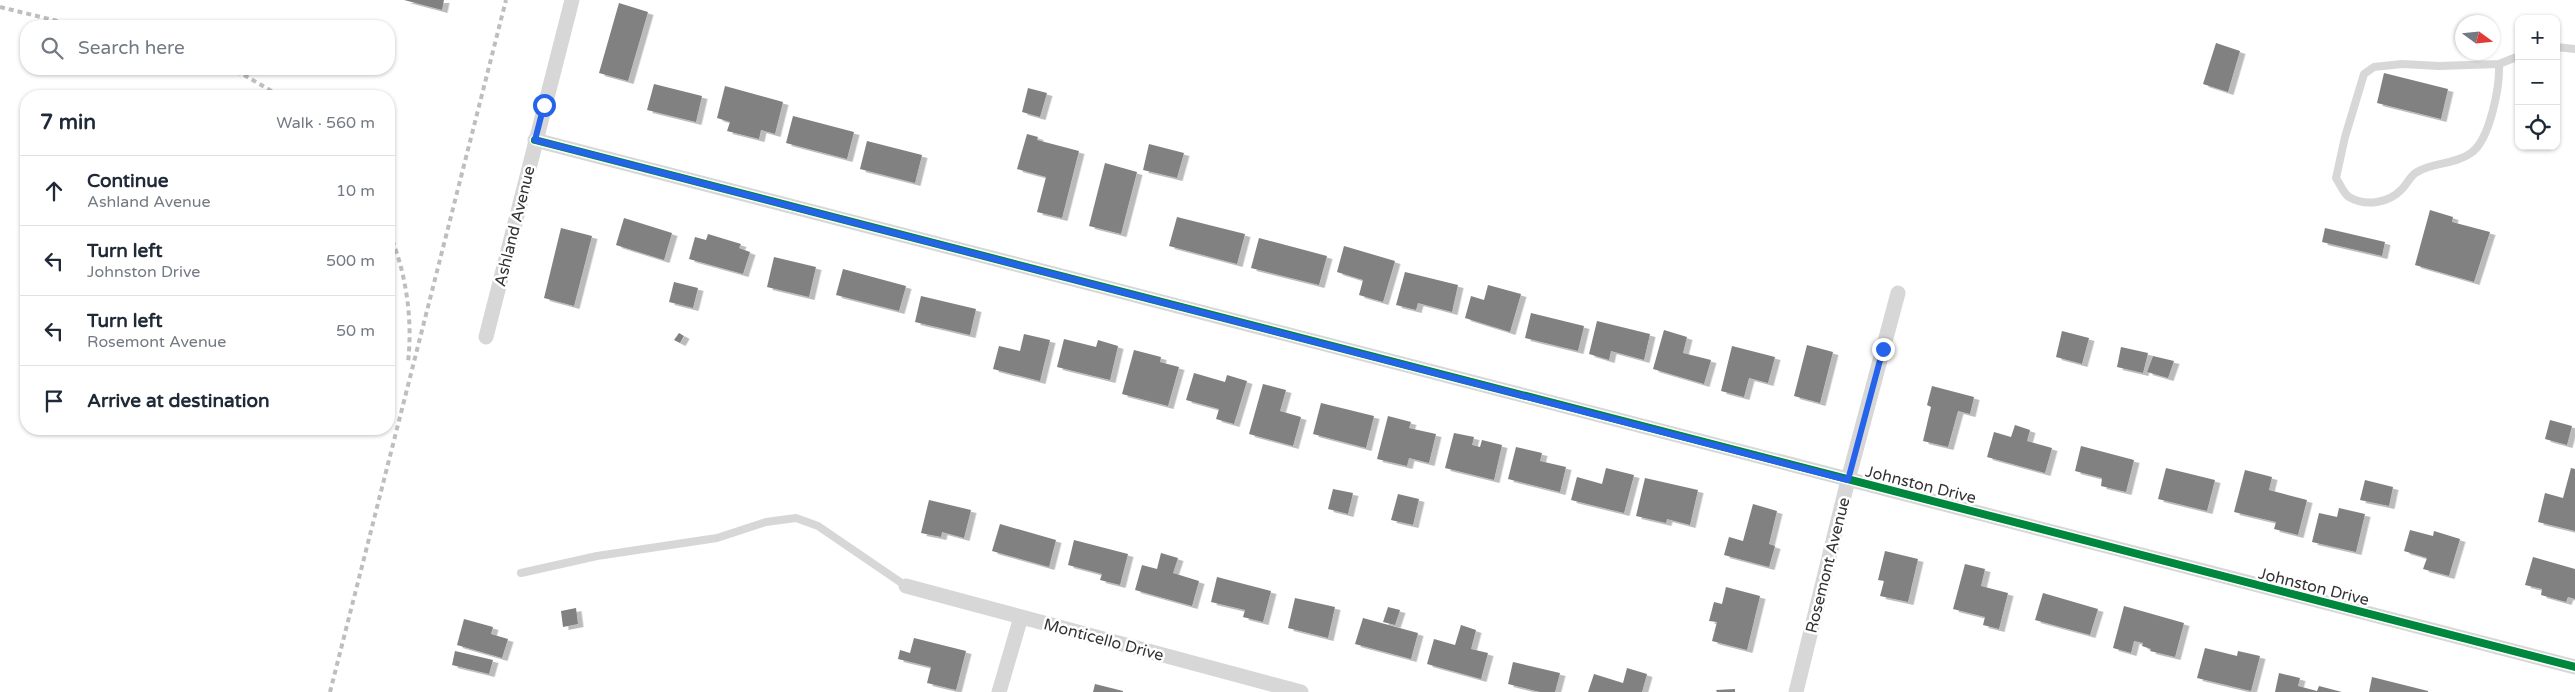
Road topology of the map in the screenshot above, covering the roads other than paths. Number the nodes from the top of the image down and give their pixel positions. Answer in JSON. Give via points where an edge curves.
{"nodes":[{"id":1,"x":572,"y":0,"type":"edge"},
{"id":2,"x":2560,"y":47,"type":"edge"},
{"id":3,"x":2575,"y":49,"type":"edge"},
{"id":4,"x":2515,"y":58,"type":"edge"},
{"id":5,"x":2499,"y":64,"type":"junction"},
{"id":6,"x":535,"y":140,"type":"junction"},
{"id":7,"x":1898,"y":293,"type":"dead end"},
{"id":8,"x":486,"y":336,"type":"dead end"},
{"id":9,"x":1848,"y":480,"type":"junction"},
{"id":10,"x":521,"y":573,"type":"dead end"},
{"id":11,"x":906,"y":586,"type":"joint"},
{"id":12,"x":1021,"y":617,"type":"junction"},
{"id":13,"x":2575,"y":667,"type":"edge"},
{"id":14,"x":1296,"y":691,"type":"edge"},
{"id":15,"x":999,"y":692,"type":"edge"},
{"id":16,"x":1796,"y":692,"type":"edge"}],
"edges":[{"from":1,"to":6,"type":"street","name":"Ashland Avenue"},
{"from":2,"to":3,"type":"lane"},
{"from":4,"to":5,"type":"lane"},
{"from":5,"to":5,"type":"lane","via":[[2374,66],[2364,74],[2336,178],[2348,196],[2368,203],[2392,198],[2414,173],[2472,153],[2486,134],[2500,75]]},
{"from":6,"to":8,"type":"street","name":"Ashland Avenue"},
{"from":6,"to":9,"type":"street","name":"Johnston Drive"},
{"from":7,"to":9,"type":"street","name":"Rosemont Avenue"},
{"from":9,"to":13,"type":"street","name":"Johnston Drive"},
{"from":9,"to":16,"type":"street","name":"Rosemont Avenue"},
{"from":10,"to":11,"type":"lane","via":[[597,556],[716,538],[766,522],[796,518],[818,526]]},
{"from":11,"to":12,"type":"street","name":"Monticello Drive"},
{"from":12,"to":14,"type":"street","name":"Monticello Drive"},
{"from":12,"to":15,"type":"street"}]}
